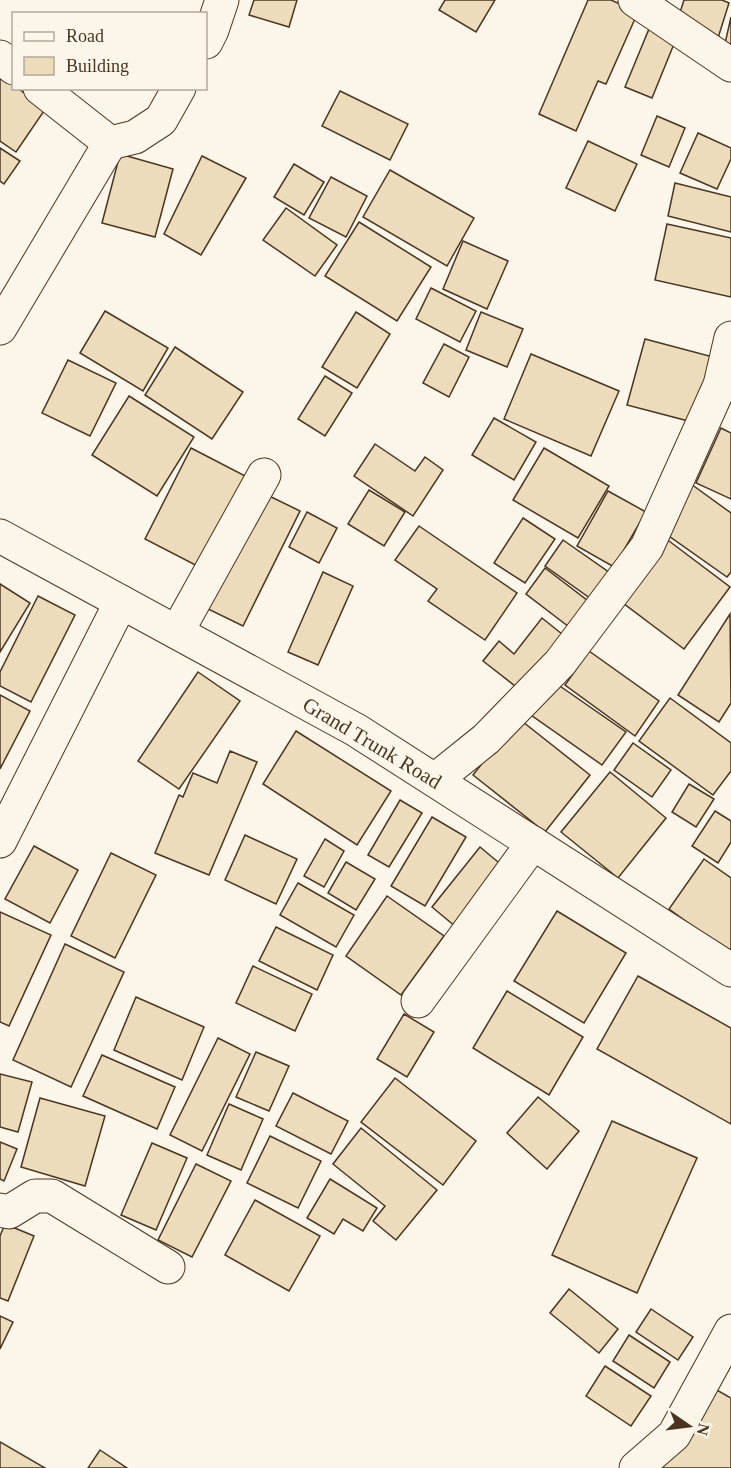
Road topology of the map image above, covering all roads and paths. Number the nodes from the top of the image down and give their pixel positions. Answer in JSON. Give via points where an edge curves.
{"nodes":[{"id":1,"x":222,"y":0,"type":"edge"},
{"id":2,"x":635,"y":0,"type":"edge"},
{"id":3,"x":207,"y":40,"type":"edge"},
{"id":4,"x":0,"y":57,"type":"edge"},
{"id":5,"x":731,"y":65,"type":"edge"},
{"id":6,"x":12,"y":66,"type":"edge"},
{"id":7,"x":43,"y":90,"type":"edge"},
{"id":8,"x":178,"y":90,"type":"edge"},
{"id":9,"x":110,"y":143,"type":"junction"},
{"id":10,"x":0,"y":328,"type":"edge"},
{"id":11,"x":731,"y":338,"type":"edge"},
{"id":12,"x":264,"y":476,"type":"dead end"},
{"id":13,"x":0,"y":536,"type":"edge"},
{"id":14,"x":122,"y":602,"type":"junction"},
{"id":15,"x":177,"y":632,"type":"junction"},
{"id":16,"x":435,"y":780,"type":"junction"},
{"id":17,"x":0,"y":841,"type":"edge"},
{"id":18,"x":533,"y":843,"type":"junction"},
{"id":19,"x":731,"y":970,"type":"edge"},
{"id":20,"x":418,"y":1000,"type":"dead end"},
{"id":21,"x":0,"y":1210,"type":"edge"},
{"id":22,"x":168,"y":1268,"type":"dead end"},
{"id":23,"x":731,"y":1331,"type":"edge"},
{"id":24,"x":636,"y":1468,"type":"edge"}],
"edges":[{"from":1,"to":3,"type":"street"},
{"from":2,"to":5,"type":"street"},
{"from":4,"to":6,"type":"street"},
{"from":7,"to":9,"type":"street"},
{"from":8,"to":9,"type":"street","via":[[161,120],[135,136]]},
{"from":9,"to":10,"type":"street"},
{"from":11,"to":16,"type":"street","via":[[720,385],[647,547],[560,663],[486,739]]},
{"from":12,"to":15,"type":"street"},
{"from":13,"to":14,"type":"street","name":"Grand Trunk Road"},
{"from":14,"to":15,"type":"street","name":"Grand Trunk Road"},
{"from":14,"to":17,"type":"street"},
{"from":15,"to":16,"type":"street","name":"Grand Trunk Road","via":[[356,730]]},
{"from":16,"to":18,"type":"street","name":"Grand Trunk Road"},
{"from":18,"to":19,"type":"street","name":"Grand Trunk Road"},
{"from":18,"to":20,"type":"street"},
{"from":21,"to":22,"type":"street","via":[[9,1212],[35,1196],[52,1196]]},
{"from":23,"to":24,"type":"street","via":[[674,1435]]}]}
